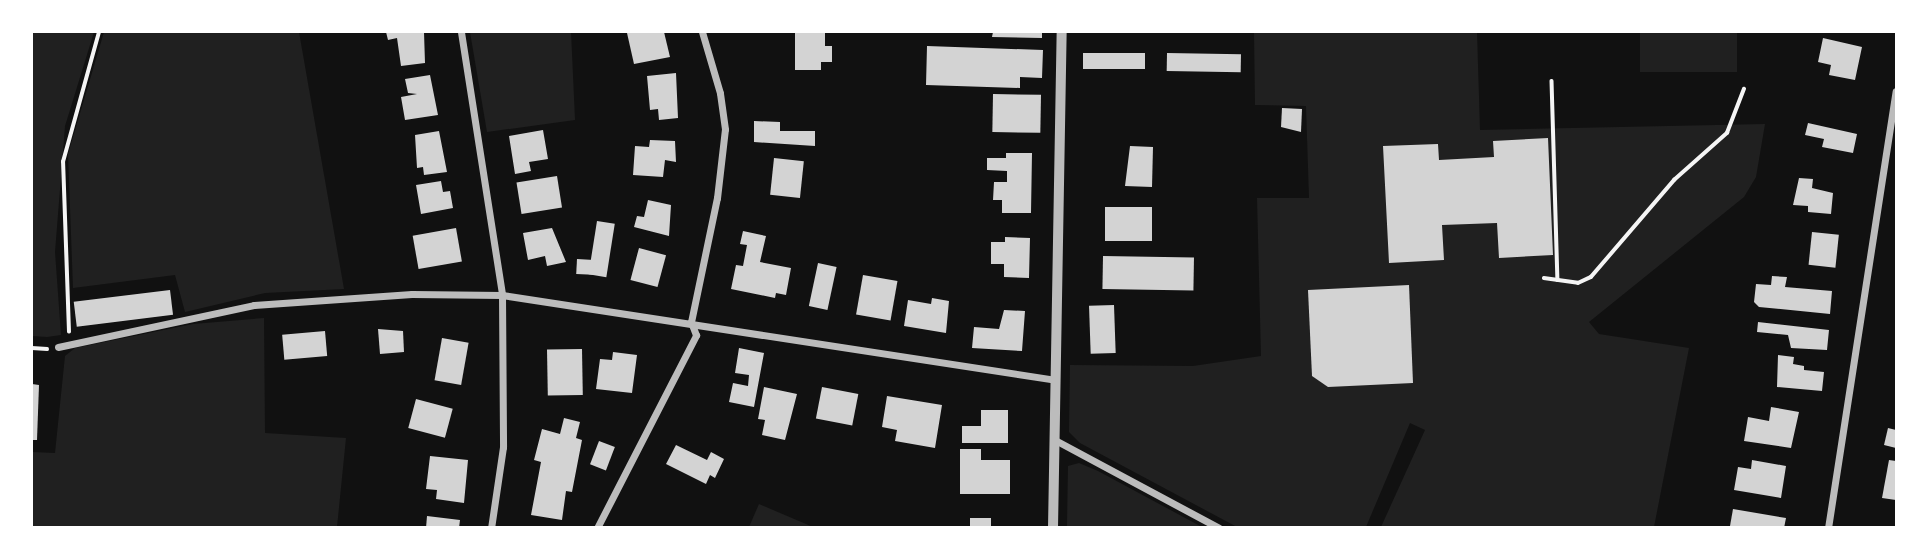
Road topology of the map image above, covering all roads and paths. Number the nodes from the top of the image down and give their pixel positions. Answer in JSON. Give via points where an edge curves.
{"nodes":[{"id":1,"x":99,"y":32,"type":"edge"},
{"id":2,"x":460,"y":32,"type":"edge"},
{"id":3,"x":702,"y":32,"type":"edge"},
{"id":4,"x":1062,"y":32,"type":"edge"},
{"id":5,"x":1552,"y":81,"type":"dead end"},
{"id":6,"x":1744,"y":89,"type":"dead end"},
{"id":7,"x":1896,"y":91,"type":"edge"},
{"id":8,"x":1544,"y":278,"type":"dead end"},
{"id":9,"x":1558,"y":280,"type":"junction"},
{"id":10,"x":502,"y":295,"type":"junction"},
{"id":11,"x":691,"y":322,"type":"junction"},
{"id":12,"x":71,"y":341,"type":"junction"},
{"id":13,"x":58,"y":347,"type":"dead end"},
{"id":14,"x":1056,"y":380,"type":"junction"},
{"id":15,"x":1055,"y":440,"type":"junction"},
{"id":16,"x":491,"y":527,"type":"edge"},
{"id":17,"x":597,"y":527,"type":"edge"},
{"id":18,"x":1053,"y":527,"type":"edge"},
{"id":19,"x":1219,"y":527,"type":"edge"},
{"id":20,"x":1828,"y":527,"type":"edge"}],
"edges":[{"from":1,"to":12,"type":"path","via":[[63,162],[66,309]]},
{"from":2,"to":10,"type":"street"},
{"from":3,"to":11,"type":"street","via":[[725,129],[717,198]]},
{"from":4,"to":14,"type":"street"},
{"from":5,"to":9,"type":"path"},
{"from":6,"to":9,"type":"path","via":[[1727,132],[1674,180],[1591,277],[1578,283]]},
{"from":7,"to":20,"type":"street"},
{"from":8,"to":9,"type":"path"},
{"from":10,"to":11,"type":"street"},
{"from":10,"to":12,"type":"street","via":[[307,299],[218,311]]},
{"from":10,"to":16,"type":"street","via":[[504,422]]},
{"from":11,"to":14,"type":"street"},
{"from":11,"to":17,"type":"street","via":[[696,335],[685,362]]},
{"from":12,"to":13,"type":"street"},
{"from":14,"to":15,"type":"street"},
{"from":15,"to":18,"type":"street"},
{"from":15,"to":19,"type":"street"}]}
